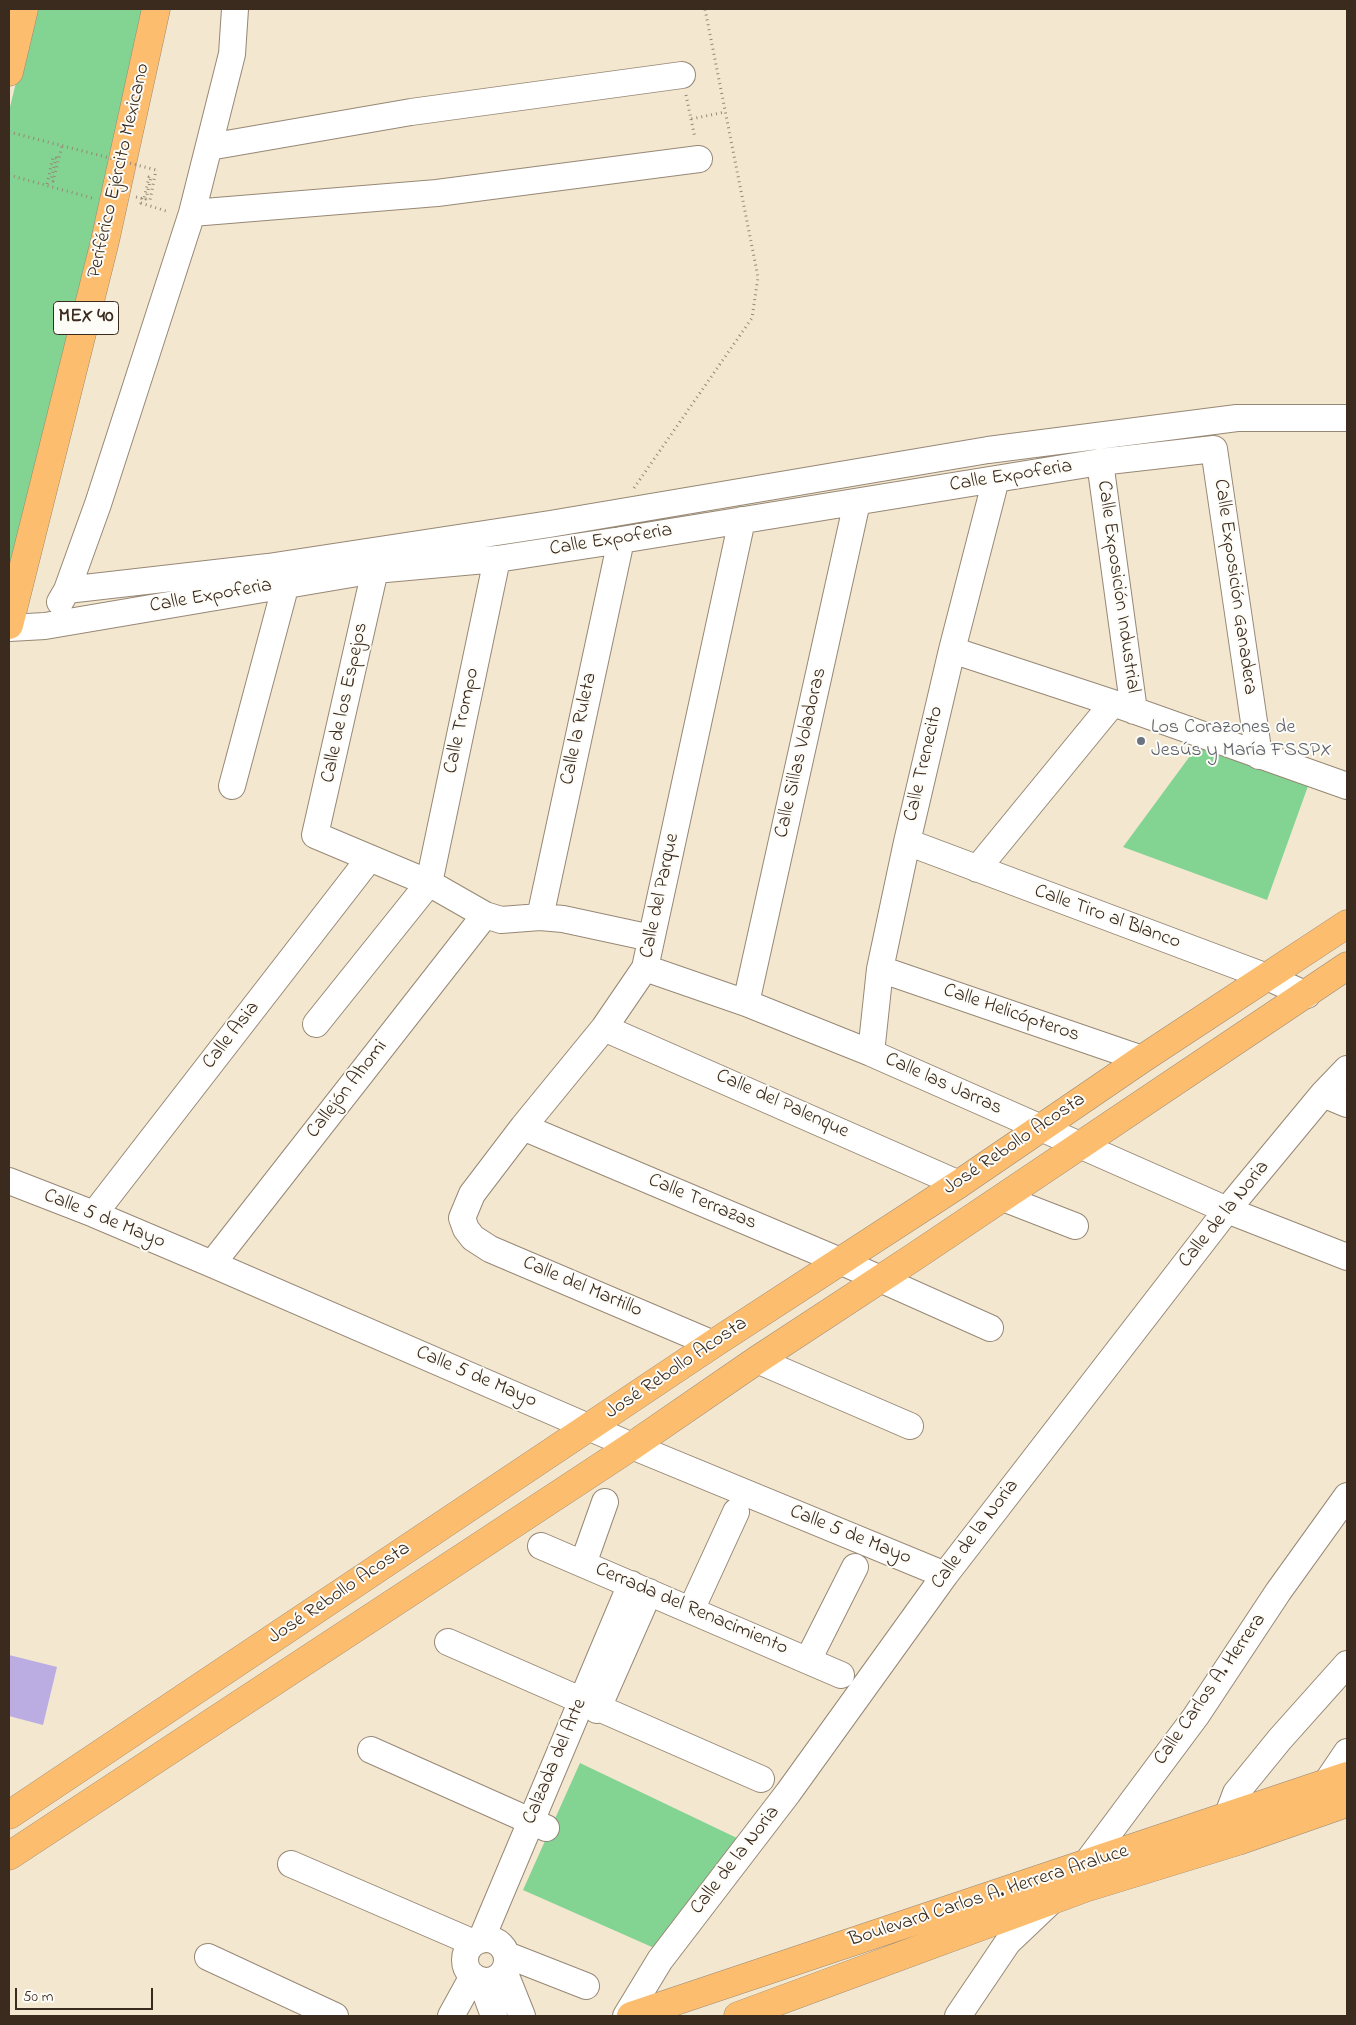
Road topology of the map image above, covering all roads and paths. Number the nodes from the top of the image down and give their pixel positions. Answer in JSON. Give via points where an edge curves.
{"nodes":[{"id":1,"x":24,"y":9,"type":"edge"},
{"id":2,"x":156,"y":9,"type":"edge"},
{"id":3,"x":235,"y":9,"type":"edge"},
{"id":4,"x":706,"y":9,"type":"edge"},
{"id":5,"x":9,"y":72,"type":"edge"},
{"id":6,"x":682,"y":75,"type":"joint"},
{"id":7,"x":725,"y":112,"type":"junction"},
{"id":8,"x":9,"y":132,"type":"edge"},
{"id":9,"x":62,"y":146,"type":"junction"},
{"id":10,"x":208,"y":147,"type":"junction"},
{"id":11,"x":699,"y":159,"type":"dead end"},
{"id":12,"x":9,"y":175,"type":"edge"},
{"id":13,"x":47,"y":184,"type":"junction"},
{"id":14,"x":114,"y":198,"type":"junction"},
{"id":15,"x":142,"y":198,"type":"junction"},
{"id":16,"x":191,"y":216,"type":"junction"},
{"id":17,"x":1347,"y":418,"type":"edge"},
{"id":18,"x":1214,"y":449,"type":"joint"},
{"id":19,"x":1100,"y":462,"type":"junction"},
{"id":20,"x":996,"y":479,"type":"junction"},
{"id":21,"x":857,"y":502,"type":"junction"},
{"id":22,"x":617,"y":513,"type":"junction"},
{"id":23,"x":742,"y":520,"type":"junction"},
{"id":24,"x":621,"y":540,"type":"junction"},
{"id":25,"x":496,"y":559,"type":"junction"},
{"id":26,"x":376,"y":570,"type":"junction"},
{"id":27,"x":286,"y":584,"type":"junction"},
{"id":28,"x":67,"y":590,"type":"junction"},
{"id":29,"x":45,"y":626,"type":"junction"},
{"id":30,"x":9,"y":627,"type":"edge"},
{"id":31,"x":952,"y":650,"type":"junction"},
{"id":32,"x":1123,"y":707,"type":"junction"},
{"id":33,"x":1259,"y":756,"type":"junction"},
{"id":34,"x":232,"y":786,"type":"dead end"},
{"id":35,"x":1347,"y":786,"type":"edge"},
{"id":36,"x":907,"y":842,"type":"junction"},
{"id":37,"x":369,"y":859,"type":"junction"},
{"id":38,"x":977,"y":869,"type":"junction"},
{"id":39,"x":429,"y":882,"type":"junction"},
{"id":40,"x":485,"y":915,"type":"junction"},
{"id":41,"x":540,"y":917,"type":"junction"},
{"id":42,"x":1347,"y":924,"type":"edge"},
{"id":43,"x":651,"y":938,"type":"junction"},
{"id":44,"x":1347,"y":966,"type":"edge"},
{"id":45,"x":646,"y":968,"type":"junction"},
{"id":46,"x":880,"y":969,"type":"junction"},
{"id":47,"x":1267,"y":978,"type":"junction"},
{"id":48,"x":1307,"y":995,"type":"junction"},
{"id":49,"x":746,"y":1003,"type":"junction"},
{"id":50,"x":316,"y":1024,"type":"dead end"},
{"id":51,"x":604,"y":1028,"type":"junction"},
{"id":52,"x":871,"y":1053,"type":"junction"},
{"id":53,"x":1142,"y":1059,"type":"junction"},
{"id":54,"x":1347,"y":1069,"type":"edge"},
{"id":55,"x":1323,"y":1094,"type":"junction"},
{"id":56,"x":1347,"y":1104,"type":"edge"},
{"id":57,"x":523,"y":1127,"type":"junction"},
{"id":58,"x":1040,"y":1128,"type":"junction"},
{"id":59,"x":1080,"y":1146,"type":"junction"},
{"id":60,"x":9,"y":1181,"type":"edge"},
{"id":61,"x":959,"y":1184,"type":"junction"},
{"id":62,"x":1004,"y":1198,"type":"junction"},
{"id":63,"x":1227,"y":1210,"type":"junction"},
{"id":64,"x":94,"y":1214,"type":"junction"},
{"id":65,"x":462,"y":1218,"type":"joint"},
{"id":66,"x":1075,"y":1226,"type":"dead end"},
{"id":67,"x":1347,"y":1257,"type":"edge"},
{"id":68,"x":840,"y":1261,"type":"junction"},
{"id":69,"x":212,"y":1264,"type":"junction"},
{"id":70,"x":881,"y":1279,"type":"junction"},
{"id":71,"x":990,"y":1328,"type":"dead end"},
{"id":72,"x":713,"y":1344,"type":"junction"},
{"id":73,"x":757,"y":1360,"type":"junction"},
{"id":74,"x":910,"y":1426,"type":"dead end"},
{"id":75,"x":591,"y":1428,"type":"junction"},
{"id":76,"x":632,"y":1446,"type":"junction"},
{"id":77,"x":1347,"y":1496,"type":"edge"},
{"id":78,"x":605,"y":1502,"type":"dead end"},
{"id":79,"x":736,"y":1512,"type":"dead end"},
{"id":80,"x":541,"y":1546,"type":"dead end"},
{"id":81,"x":583,"y":1564,"type":"junction"},
{"id":82,"x":855,"y":1567,"type":"dead end"},
{"id":83,"x":944,"y":1574,"type":"junction"},
{"id":84,"x":640,"y":1588,"type":"junction"},
{"id":85,"x":691,"y":1610,"type":"junction"},
{"id":86,"x":308,"y":1614,"type":"junction"},
{"id":87,"x":448,"y":1642,"type":"dead end"},
{"id":88,"x":330,"y":1646,"type":"junction"},
{"id":89,"x":808,"y":1660,"type":"junction"},
{"id":90,"x":1347,"y":1664,"type":"edge"},
{"id":91,"x":841,"y":1674,"type":"dead end"},
{"id":92,"x":590,"y":1703,"type":"junction"},
{"id":93,"x":371,"y":1750,"type":"dead end"},
{"id":94,"x":1347,"y":1752,"type":"edge"},
{"id":95,"x":761,"y":1779,"type":"dead end"},
{"id":96,"x":1337,"y":1780,"type":"edge"},
{"id":97,"x":1347,"y":1803,"type":"edge"},
{"id":98,"x":18,"y":1809,"type":"edge"},
{"id":99,"x":538,"y":1824,"type":"junction"},
{"id":100,"x":1232,"y":1829,"type":"junction"},
{"id":101,"x":45,"y":1833,"type":"junction"},
{"id":102,"x":9,"y":1856,"type":"edge"},
{"id":103,"x":291,"y":1864,"type":"dead end"},
{"id":104,"x":1085,"y":1876,"type":"junction"},
{"id":105,"x":1050,"y":1903,"type":"junction"},
{"id":106,"x":208,"y":1957,"type":"dead end"},
{"id":107,"x":488,"y":1958,"type":"junction"},
{"id":108,"x":586,"y":1986,"type":"dead end"},
{"id":109,"x":519,"y":2009,"type":"edge"},
{"id":110,"x":493,"y":2013,"type":"edge"},
{"id":111,"x":335,"y":2016,"type":"edge"},
{"id":112,"x":451,"y":2016,"type":"edge"},
{"id":113,"x":626,"y":2016,"type":"edge"},
{"id":114,"x":631,"y":2016,"type":"edge"},
{"id":115,"x":738,"y":2016,"type":"edge"},
{"id":116,"x":958,"y":2016,"type":"edge"}],
"edges":[{"from":1,"to":5,"type":"main road"},
{"from":2,"to":14,"type":"main road","name":"Periférico Ejército Mexicano","number":"MEX 40"},
{"from":3,"to":10,"type":"street","via":[[232,54]]},
{"from":4,"to":7,"type":"path"},
{"from":6,"to":7,"type":"path","via":[[691,119]]},
{"from":6,"to":10,"type":"street","via":[[411,112]]},
{"from":7,"to":22,"type":"path","via":[[758,277],[752,318]]},
{"from":8,"to":9,"type":"path","bridge":true},
{"from":9,"to":13,"type":"path","via":[[53,181],[50,180],[56,158],[53,157]]},
{"from":9,"to":15,"type":"path","bridge":true,"via":[[156,170],[150,200],[146,199],[151,177],[148,176]]},
{"from":10,"to":16,"type":"street"},
{"from":11,"to":16,"type":"street","via":[[437,193]]},
{"from":12,"to":13,"type":"path"},
{"from":13,"to":14,"type":"path"},
{"from":14,"to":15,"type":"path"},
{"from":14,"to":30,"type":"main road","name":"Periférico Ejército Mexicano","number":"MEX 40"},
{"from":15,"to":16,"type":"path","via":[[141,202]]},
{"from":16,"to":28,"type":"street"},
{"from":17,"to":22,"type":"street","via":[[1237,418],[988,450]]},
{"from":18,"to":19,"type":"street","name":"Calle Expoferia"},
{"from":18,"to":33,"type":"street","name":"Calle Exposición Ganadera"},
{"from":19,"to":20,"type":"street","name":"Calle Expoferia"},
{"from":19,"to":32,"type":"street","name":"Calle Exposición Industrial"},
{"from":20,"to":21,"type":"street","name":"Calle Expoferia"},
{"from":20,"to":31,"type":"street","name":"Calle Trenecito"},
{"from":21,"to":23,"type":"street","name":"Calle Expoferia"},
{"from":21,"to":49,"type":"street","name":"Calle Sillas Voladoras"},
{"from":22,"to":28,"type":"street","via":[[268,567]]},
{"from":23,"to":24,"type":"street","name":"Calle Expoferia"},
{"from":23,"to":43,"type":"street","name":"Calle del Parque"},
{"from":24,"to":25,"type":"street","name":"Calle Expoferia"},
{"from":24,"to":41,"type":"street","name":"Calle la Ruleta"},
{"from":25,"to":26,"type":"street","name":"Calle Expoferia"},
{"from":25,"to":39,"type":"street","name":"Calle Trompo"},
{"from":26,"to":27,"type":"street","name":"Calle Expoferia"},
{"from":26,"to":37,"type":"street","name":"Calle de los Espejos","via":[[315,835]]},
{"from":27,"to":29,"type":"street","name":"Calle Expoferia"},
{"from":27,"to":34,"type":"street"},
{"from":28,"to":29,"type":"street"},
{"from":29,"to":30,"type":"street","name":"Calle Expoferia"},
{"from":31,"to":32,"type":"street"},
{"from":31,"to":36,"type":"street","name":"Calle Trenecito"},
{"from":32,"to":33,"type":"street"},
{"from":32,"to":38,"type":"street","name":"Calle Exposición Industrial"},
{"from":33,"to":35,"type":"street"},
{"from":36,"to":38,"type":"street","name":"Calle Tiro al Blanco"},
{"from":36,"to":46,"type":"street","name":"Calle Trenecito"},
{"from":37,"to":39,"type":"street"},
{"from":37,"to":64,"type":"street","name":"Calle Asia"},
{"from":38,"to":47,"type":"street","name":"Calle Tiro al Blanco"},
{"from":39,"to":40,"type":"street"},
{"from":39,"to":50,"type":"street"},
{"from":40,"to":41,"type":"street","via":[[501,920]]},
{"from":40,"to":69,"type":"street","name":"Callejón Ahomi"},
{"from":41,"to":43,"type":"street"},
{"from":42,"to":47,"type":"main road","name":"José Rebollo Acosta"},
{"from":43,"to":45,"type":"street","name":"Calle del Parque"},
{"from":44,"to":48,"type":"main road","name":"José Rebollo Acosta"},
{"from":45,"to":49,"type":"street","name":"Calle las Jarras"},
{"from":45,"to":51,"type":"street","name":"Calle del Parque"},
{"from":46,"to":52,"type":"street","name":"Calle Trenecito"},
{"from":46,"to":53,"type":"street","name":"Calle Helicópteros"},
{"from":47,"to":48,"type":"street","name":"Calle Tiro al Blanco"},
{"from":47,"to":53,"type":"main road","name":"José Rebollo Acosta"},
{"from":48,"to":59,"type":"main road","name":"José Rebollo Acosta"},
{"from":49,"to":52,"type":"street","name":"Calle las Jarras"},
{"from":51,"to":57,"type":"street","name":"Calle del Parque"},
{"from":51,"to":61,"type":"street","name":"Calle del Palenque"},
{"from":52,"to":58,"type":"street","name":"Calle las Jarras"},
{"from":53,"to":58,"type":"main road","name":"José Rebollo Acosta"},
{"from":54,"to":55,"type":"street","name":"Calle de la Noria"},
{"from":55,"to":56,"type":"street"},
{"from":55,"to":63,"type":"street","name":"Calle de la Noria"},
{"from":57,"to":65,"type":"street","name":"Calle del Parque","via":[[472,1194]]},
{"from":57,"to":68,"type":"street","name":"Calle Terrazas"},
{"from":58,"to":59,"type":"street","name":"Calle las Jarras"},
{"from":58,"to":61,"type":"main road","name":"José Rebollo Acosta"},
{"from":59,"to":62,"type":"main road","name":"José Rebollo Acosta"},
{"from":59,"to":63,"type":"street","name":"Calle las Jarras"},
{"from":60,"to":64,"type":"street","name":"Calle 5 de Mayo"},
{"from":61,"to":68,"type":"main road","name":"José Rebollo Acosta"},
{"from":62,"to":66,"type":"street"},
{"from":62,"to":70,"type":"main road","name":"José Rebollo Acosta"},
{"from":63,"to":67,"type":"street","name":"Calle las Jarras"},
{"from":63,"to":83,"type":"street","name":"Calle de la Noria"},
{"from":64,"to":69,"type":"street","name":"Calle 5 de Mayo"},
{"from":65,"to":72,"type":"street","name":"Calle del Martillo","via":[[473,1238],[490,1250]]},
{"from":68,"to":70,"type":"street","name":"Calle Terrazas"},
{"from":68,"to":72,"type":"main road","name":"José Rebollo Acosta"},
{"from":69,"to":75,"type":"street","name":"Calle 5 de Mayo"},
{"from":70,"to":71,"type":"street","name":"Calle Terrazas"},
{"from":70,"to":73,"type":"main road","name":"José Rebollo Acosta"},
{"from":72,"to":75,"type":"main road","name":"José Rebollo Acosta"},
{"from":73,"to":74,"type":"street"},
{"from":73,"to":76,"type":"main road","name":"José Rebollo Acosta"},
{"from":75,"to":76,"type":"street","name":"Calle 5 de Mayo"},
{"from":75,"to":86,"type":"main road","name":"José Rebollo Acosta"},
{"from":76,"to":83,"type":"street","name":"Calle 5 de Mayo"},
{"from":76,"to":88,"type":"main road","name":"José Rebollo Acosta"},
{"from":77,"to":104,"type":"street","name":"Calle Carlos A. Herrera"},
{"from":78,"to":81,"type":"street"},
{"from":79,"to":85,"type":"street"},
{"from":80,"to":81,"type":"street","name":"Cerrada del Renacimiento"},
{"from":81,"to":84,"type":"street","name":"Cerrada del Renacimiento"},
{"from":82,"to":89,"type":"street"},
{"from":83,"to":113,"type":"street","name":"Calle de la Noria","via":[[788,1793],[660,1960]]},
{"from":84,"to":85,"type":"street","name":"Cerrada del Renacimiento"},
{"from":84,"to":92,"type":"street","name":"Calzada del Arte"},
{"from":85,"to":89,"type":"street","name":"Cerrada del Renacimiento"},
{"from":86,"to":88,"type":"main road"},
{"from":86,"to":98,"type":"main road","name":"José Rebollo Acosta"},
{"from":87,"to":92,"type":"street"},
{"from":88,"to":101,"type":"main road","name":"José Rebollo Acosta"},
{"from":89,"to":91,"type":"street","name":"Cerrada del Renacimiento"},
{"from":90,"to":100,"type":"street","via":[[1236,1792]]},
{"from":92,"to":95,"type":"street"},
{"from":92,"to":99,"type":"street","name":"Calzada del Arte"},
{"from":93,"to":99,"type":"street"},
{"from":94,"to":96,"type":"street"},
{"from":96,"to":100,"type":"main road","name":"Boulevard Carlos A. Herrera Araluce"},
{"from":97,"to":100,"type":"main road","name":"Boulevard Carlos A. Herrera Araluce"},
{"from":98,"to":101,"type":"main road"},
{"from":99,"to":107,"type":"street","name":"Calzada del Arte"},
{"from":100,"to":104,"type":"main road","name":"Boulevard Carlos A. Herrera Araluce"},
{"from":101,"to":102,"type":"main road","name":"José Rebollo Acosta"},
{"from":103,"to":107,"type":"street"},
{"from":104,"to":105,"type":"main road","name":"Boulevard Carlos A. Herrera Araluce"},
{"from":104,"to":114,"type":"main road","name":"Boulevard Carlos A. Herrera Araluce"},
{"from":105,"to":115,"type":"main road","name":"Boulevard Carlos A. Herrera Araluce"},
{"from":105,"to":116,"type":"street","via":[[1008,1942]]},
{"from":106,"to":111,"type":"street"},
{"from":107,"to":108,"type":"street"},
{"from":107,"to":109,"type":"street"},
{"from":107,"to":110,"type":"street"},
{"from":107,"to":112,"type":"street","name":"Calzada del Arte"},
{"from":109,"to":110,"type":"street"}]}
